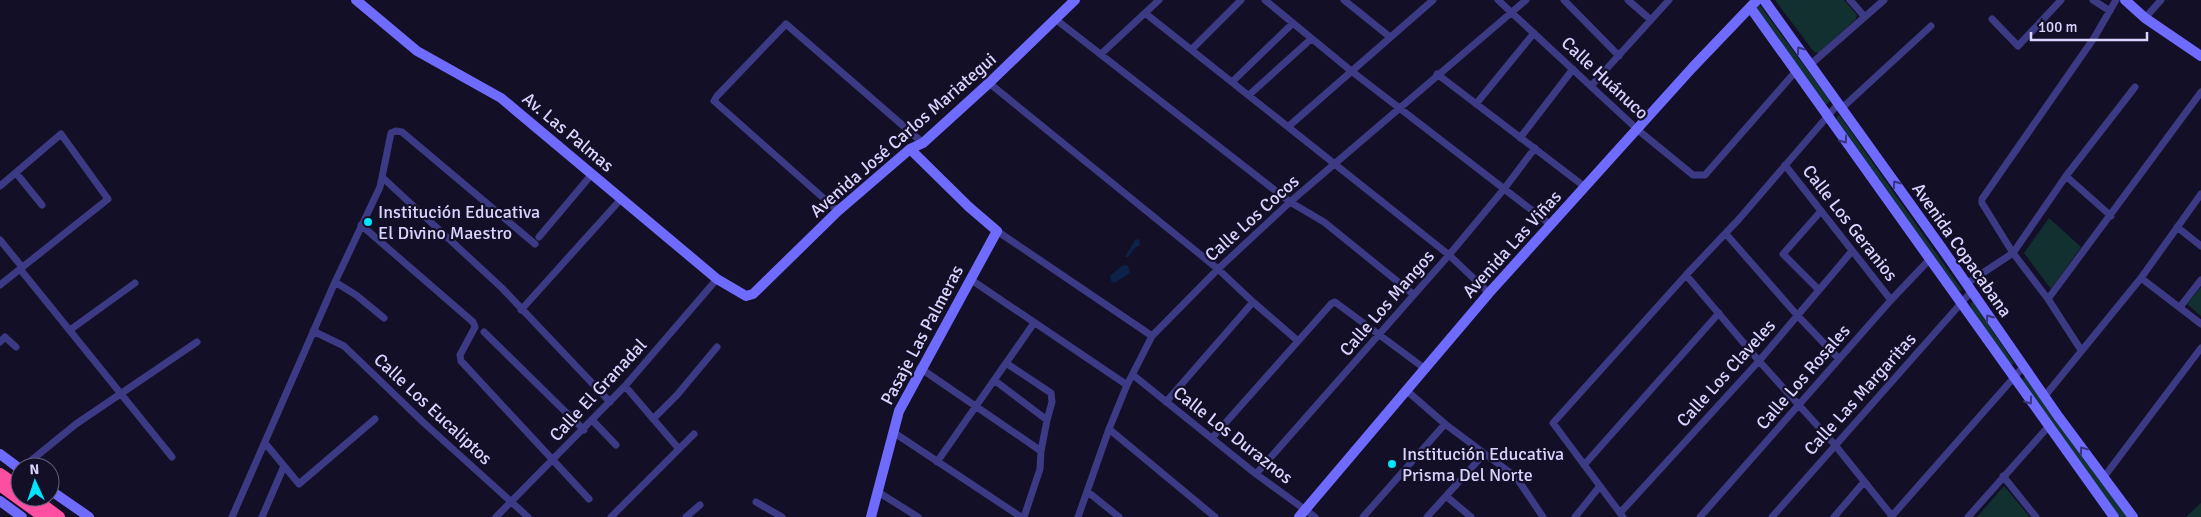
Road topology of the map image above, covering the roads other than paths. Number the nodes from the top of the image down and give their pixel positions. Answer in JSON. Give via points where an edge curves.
{"nodes":[{"id":1,"x":356,"y":0,"type":"edge"},
{"id":2,"x":1075,"y":0,"type":"edge"},
{"id":3,"x":1159,"y":0,"type":"edge"},
{"id":4,"x":1241,"y":0,"type":"edge"},
{"id":5,"x":1265,"y":0,"type":"edge"},
{"id":6,"x":1344,"y":0,"type":"edge"},
{"id":7,"x":1498,"y":0,"type":"edge"},
{"id":8,"x":1526,"y":0,"type":"edge"},
{"id":9,"x":1564,"y":0,"type":"edge"},
{"id":10,"x":1628,"y":0,"type":"edge"},
{"id":11,"x":1669,"y":0,"type":"edge"},
{"id":12,"x":1850,"y":0,"type":"edge"},
{"id":13,"x":1884,"y":0,"type":"edge"},
{"id":14,"x":2062,"y":0,"type":"edge"},
{"id":15,"x":2093,"y":0,"type":"edge"},
{"id":16,"x":2116,"y":0,"type":"edge"},
{"id":17,"x":2125,"y":0,"type":"edge"},
{"id":18,"x":2161,"y":0,"type":"edge"},
{"id":19,"x":1428,"y":2,"type":"edge"},
{"id":20,"x":1756,"y":2,"type":"edge"},
{"id":21,"x":2110,"y":11,"type":"junction"},
{"id":22,"x":1512,"y":12,"type":"junction"},
{"id":23,"x":1145,"y":13,"type":"junction"},
{"id":24,"x":1864,"y":17,"type":"junction"},
{"id":25,"x":1054,"y":18,"type":"junction"},
{"id":26,"x":2145,"y":18,"type":"junction"},
{"id":27,"x":1992,"y":19,"type":"dead end"},
{"id":28,"x":1651,"y":20,"type":"junction"},
{"id":29,"x":1292,"y":24,"type":"junction"},
{"id":30,"x":1930,"y":26,"type":"dead end"},
{"id":31,"x":1534,"y":33,"type":"junction"},
{"id":32,"x":1390,"y":37,"type":"junction"},
{"id":33,"x":1311,"y":39,"type":"junction"},
{"id":34,"x":1192,"y":48,"type":"junction"},
{"id":35,"x":1101,"y":54,"type":"junction"},
{"id":36,"x":1619,"y":56,"type":"junction"},
{"id":37,"x":2201,"y":56,"type":"edge"},
{"id":38,"x":1810,"y":64,"type":"junction"},
{"id":39,"x":1572,"y":69,"type":"junction"},
{"id":40,"x":1350,"y":70,"type":"junction"},
{"id":41,"x":1796,"y":71,"type":"junction"},
{"id":42,"x":1437,"y":74,"type":"junction"},
{"id":43,"x":1232,"y":81,"type":"junction"},
{"id":44,"x":989,"y":83,"type":"junction"},
{"id":45,"x":1591,"y":86,"type":"junction"},
{"id":46,"x":2135,"y":87,"type":"dead end"},
{"id":47,"x":2201,"y":92,"type":"edge"},
{"id":48,"x":1249,"y":95,"type":"junction"},
{"id":49,"x":1476,"y":104,"type":"junction"},
{"id":50,"x":1841,"y":106,"type":"junction"},
{"id":51,"x":1400,"y":107,"type":"junction"},
{"id":52,"x":1828,"y":116,"type":"junction"},
{"id":53,"x":1289,"y":126,"type":"junction"},
{"id":54,"x":1638,"y":130,"type":"junction"},
{"id":55,"x":1520,"y":138,"type":"junction"},
{"id":56,"x":923,"y":143,"type":"junction"},
{"id":57,"x":1534,"y":148,"type":"junction"},
{"id":58,"x":910,"y":149,"type":"junction"},
{"id":59,"x":1337,"y":164,"type":"junction"},
{"id":60,"x":1785,"y":165,"type":"junction"},
{"id":61,"x":16,"y":173,"type":"junction"},
{"id":62,"x":592,"y":174,"type":"junction"},
{"id":63,"x":2066,"y":176,"type":"junction"},
{"id":64,"x":383,"y":178,"type":"junction"},
{"id":65,"x":0,"y":186,"type":"edge"},
{"id":66,"x":1585,"y":187,"type":"junction"},
{"id":67,"x":1504,"y":189,"type":"junction"},
{"id":68,"x":2201,"y":194,"type":"edge"},
{"id":69,"x":621,"y":199,"type":"junction"},
{"id":70,"x":1290,"y":202,"type":"junction"},
{"id":71,"x":42,"y":205,"type":"dead end"},
{"id":72,"x":838,"y":211,"type":"junction"},
{"id":73,"x":1821,"y":211,"type":"junction"},
{"id":74,"x":2111,"y":216,"type":"junction"},
{"id":75,"x":361,"y":225,"type":"junction"},
{"id":76,"x":1551,"y":225,"type":"junction"},
{"id":77,"x":2177,"y":227,"type":"junction"},
{"id":78,"x":997,"y":231,"type":"junction"},
{"id":79,"x":1726,"y":234,"type":"junction"},
{"id":80,"x":0,"y":240,"type":"edge"},
{"id":81,"x":2201,"y":246,"type":"edge"},
{"id":82,"x":1852,"y":251,"type":"junction"},
{"id":83,"x":2013,"y":253,"type":"junction"},
{"id":84,"x":1449,"y":255,"type":"junction"},
{"id":85,"x":1930,"y":259,"type":"junction"},
{"id":86,"x":21,"y":268,"type":"junction"},
{"id":87,"x":1218,"y":269,"type":"junction"},
{"id":88,"x":1686,"y":274,"type":"junction"},
{"id":89,"x":2141,"y":278,"type":"junction"},
{"id":90,"x":717,"y":279,"type":"junction"},
{"id":91,"x":970,"y":279,"type":"junction"},
{"id":92,"x":2201,"y":280,"type":"edge"},
{"id":93,"x":335,"y":282,"type":"junction"},
{"id":94,"x":135,"y":283,"type":"dead end"},
{"id":95,"x":0,"y":285,"type":"edge"},
{"id":96,"x":1969,"y":288,"type":"junction"},
{"id":97,"x":1819,"y":290,"type":"junction"},
{"id":98,"x":1490,"y":293,"type":"junction"},
{"id":99,"x":753,"y":294,"type":"joint"},
{"id":100,"x":1414,"y":294,"type":"junction"},
{"id":101,"x":2048,"y":299,"type":"junction"},
{"id":102,"x":1891,"y":300,"type":"junction"},
{"id":103,"x":1253,"y":302,"type":"junction"},
{"id":104,"x":1961,"y":304,"type":"junction"},
{"id":105,"x":2180,"y":308,"type":"junction"},
{"id":106,"x":521,"y":310,"type":"junction"},
{"id":107,"x":1718,"y":312,"type":"junction"},
{"id":108,"x":1797,"y":315,"type":"junction"},
{"id":109,"x":384,"y":318,"type":"dead end"},
{"id":110,"x":1034,"y":323,"type":"junction"},
{"id":111,"x":2201,"y":324,"type":"edge"},
{"id":112,"x":70,"y":330,"type":"junction"},
{"id":113,"x":313,"y":331,"type":"junction"},
{"id":114,"x":484,"y":332,"type":"dead end"},
{"id":115,"x":1380,"y":334,"type":"junction"},
{"id":116,"x":1152,"y":336,"type":"junction"},
{"id":117,"x":1298,"y":341,"type":"junction"},
{"id":118,"x":0,"y":342,"type":"edge"},
{"id":119,"x":197,"y":342,"type":"dead end"},
{"id":120,"x":16,"y":347,"type":"dead end"},
{"id":121,"x":717,"y":347,"type":"dead end"},
{"id":122,"x":2201,"y":348,"type":"edge"},
{"id":123,"x":2081,"y":350,"type":"junction"},
{"id":124,"x":1839,"y":359,"type":"junction"},
{"id":125,"x":1759,"y":361,"type":"junction"},
{"id":126,"x":1006,"y":362,"type":"junction"},
{"id":127,"x":2024,"y":366,"type":"junction"},
{"id":128,"x":920,"y":368,"type":"junction"},
{"id":129,"x":1424,"y":368,"type":"junction"},
{"id":130,"x":1133,"y":376,"type":"junction"},
{"id":131,"x":2014,"y":378,"type":"junction"},
{"id":132,"x":994,"y":380,"type":"junction"},
{"id":133,"x":625,"y":386,"type":"junction"},
{"id":134,"x":1127,"y":386,"type":"junction"},
{"id":135,"x":1406,"y":390,"type":"junction"},
{"id":136,"x":122,"y":394,"type":"junction"},
{"id":137,"x":2044,"y":396,"type":"junction"},
{"id":138,"x":610,"y":402,"type":"junction"},
{"id":139,"x":1166,"y":402,"type":"junction"},
{"id":140,"x":1799,"y":403,"type":"junction"},
{"id":141,"x":975,"y":407,"type":"junction"},
{"id":142,"x":375,"y":419,"type":"dead end"},
{"id":143,"x":653,"y":419,"type":"junction"},
{"id":144,"x":1047,"y":420,"type":"junction"},
{"id":145,"x":593,"y":421,"type":"junction"},
{"id":146,"x":1445,"y":424,"type":"junction"},
{"id":147,"x":2048,"y":427,"type":"junction"},
{"id":148,"x":1109,"y":429,"type":"junction"},
{"id":149,"x":584,"y":430,"type":"junction"},
{"id":150,"x":893,"y":432,"type":"junction"},
{"id":151,"x":694,"y":434,"type":"dead end"},
{"id":152,"x":1212,"y":438,"type":"junction"},
{"id":153,"x":265,"y":443,"type":"junction"},
{"id":154,"x":616,"y":445,"type":"dead end"},
{"id":155,"x":1835,"y":445,"type":"junction"},
{"id":156,"x":679,"y":449,"type":"junction"},
{"id":157,"x":1040,"y":451,"type":"junction"},
{"id":158,"x":1484,"y":454,"type":"junction"},
{"id":159,"x":35,"y":457,"type":"edge"},
{"id":160,"x":172,"y":457,"type":"dead end"},
{"id":161,"x":554,"y":460,"type":"junction"},
{"id":162,"x":938,"y":462,"type":"junction"},
{"id":163,"x":1584,"y":465,"type":"junction"},
{"id":164,"x":284,"y":466,"type":"junction"},
{"id":165,"x":1256,"y":474,"type":"junction"},
{"id":166,"x":2003,"y":476,"type":"junction"},
{"id":167,"x":2104,"y":477,"type":"junction"},
{"id":168,"x":1864,"y":482,"type":"junction"},
{"id":169,"x":0,"y":485,"type":"edge"},
{"id":170,"x":1600,"y":486,"type":"junction"},
{"id":171,"x":878,"y":492,"type":"junction"},
{"id":172,"x":1088,"y":492,"type":"junction"},
{"id":173,"x":1446,"y":496,"type":"junction"},
{"id":174,"x":60,"y":497,"type":"edge"},
{"id":175,"x":589,"y":499,"type":"dead end"},
{"id":176,"x":0,"y":501,"type":"edge"},
{"id":177,"x":511,"y":501,"type":"junction"},
{"id":178,"x":756,"y":502,"type":"dead end"},
{"id":179,"x":700,"y":505,"type":"dead end"},
{"id":180,"x":46,"y":507,"type":"edge"},
{"id":181,"x":1302,"y":513,"type":"edge"},
{"id":182,"x":1621,"y":515,"type":"edge"},
{"id":183,"x":1891,"y":516,"type":"edge"},
{"id":184,"x":22,"y":517,"type":"edge"},
{"id":185,"x":44,"y":517,"type":"edge"},
{"id":186,"x":59,"y":517,"type":"edge"},
{"id":187,"x":89,"y":517,"type":"edge"},
{"id":188,"x":232,"y":517,"type":"edge"},
{"id":189,"x":262,"y":517,"type":"edge"},
{"id":190,"x":496,"y":517,"type":"edge"},
{"id":191,"x":528,"y":517,"type":"edge"},
{"id":192,"x":611,"y":517,"type":"edge"},
{"id":193,"x":686,"y":517,"type":"edge"},
{"id":194,"x":782,"y":517,"type":"edge"},
{"id":195,"x":871,"y":517,"type":"edge"},
{"id":196,"x":918,"y":517,"type":"edge"},
{"id":197,"x":1022,"y":517,"type":"edge"},
{"id":198,"x":1078,"y":517,"type":"edge"},
{"id":199,"x":1119,"y":517,"type":"edge"},
{"id":200,"x":1215,"y":517,"type":"edge"},
{"id":201,"x":1315,"y":517,"type":"edge"},
{"id":202,"x":1363,"y":517,"type":"edge"},
{"id":203,"x":1427,"y":517,"type":"edge"},
{"id":204,"x":1471,"y":517,"type":"edge"},
{"id":205,"x":1543,"y":517,"type":"edge"},
{"id":206,"x":1575,"y":517,"type":"edge"},
{"id":207,"x":1700,"y":517,"type":"edge"},
{"id":208,"x":1772,"y":517,"type":"edge"},
{"id":209,"x":1834,"y":517,"type":"edge"},
{"id":210,"x":1968,"y":517,"type":"edge"},
{"id":211,"x":2036,"y":517,"type":"edge"},
{"id":212,"x":2114,"y":517,"type":"edge"},
{"id":213,"x":2134,"y":517,"type":"edge"}],
"edges":[{"from":1,"to":62,"type":"street","name":"Av. Las Palmas","via":[[417,51],[501,98]]},
{"from":2,"to":25,"type":"street","name":"Avenida José Carlos Mariategui"},
{"from":3,"to":23,"type":"street"},
{"from":4,"to":34,"type":"street"},
{"from":5,"to":29,"type":"street"},
{"from":6,"to":32,"type":"street"},
{"from":7,"to":22,"type":"street","name":"Calle Huánuco"},
{"from":8,"to":22,"type":"street","name":"Calle Los Cocos"},
{"from":9,"to":36,"type":"street"},
{"from":10,"to":28,"type":"street"},
{"from":11,"to":28,"type":"street"},
{"from":12,"to":24,"type":"street"},
{"from":13,"to":24,"type":"street"},
{"from":14,"to":27,"type":"street","via":[[2018,46]]},
{"from":15,"to":21,"type":"street"},
{"from":16,"to":21,"type":"street"},
{"from":17,"to":26,"type":"street"},
{"from":18,"to":26,"type":"street"},
{"from":19,"to":32,"type":"street"},
{"from":38,"to":20,"type":"street","name":"Avenida Copacabana","one_way":true},
{"from":20,"to":41,"type":"street","name":"Avenida Copacabana"},
{"from":20,"to":54,"type":"street","name":"Avenida Las Viñas"},
{"from":21,"to":83,"type":"street","via":[[1982,199]]},
{"from":22,"to":31,"type":"street","name":"Calle Huánuco"},
{"from":22,"to":42,"type":"street","name":"Calle Los Cocos"},
{"from":23,"to":34,"type":"street"},
{"from":23,"to":35,"type":"street"},
{"from":24,"to":38,"type":"street"},
{"from":25,"to":35,"type":"street"},
{"from":25,"to":44,"type":"street","name":"Avenida José Carlos Mariategui"},
{"from":26,"to":37,"type":"street"},
{"from":28,"to":36,"type":"street"},
{"from":29,"to":33,"type":"street"},
{"from":29,"to":43,"type":"street"},
{"from":30,"to":50,"type":"street"},
{"from":31,"to":39,"type":"street","name":"Calle Huánuco"},
{"from":31,"to":49,"type":"street"},
{"from":32,"to":40,"type":"street"},
{"from":33,"to":40,"type":"street"},
{"from":33,"to":48,"type":"street"},
{"from":34,"to":43,"type":"street"},
{"from":35,"to":70,"type":"street"},
{"from":36,"to":45,"type":"street"},
{"from":38,"to":50,"type":"street","name":"Avenida Copacabana"},
{"from":39,"to":45,"type":"street","name":"Calle Huánuco"},
{"from":39,"to":55,"type":"street"},
{"from":40,"to":51,"type":"street"},
{"from":40,"to":53,"type":"street"},
{"from":41,"to":52,"type":"street","name":"Avenida Copacabana"},
{"from":41,"to":54,"type":"street","name":"Calle Huánuco","via":[[1705,175],[1693,175]]},
{"from":42,"to":49,"type":"street"},
{"from":42,"to":51,"type":"street","name":"Calle Los Cocos"},
{"from":43,"to":48,"type":"street"},
{"from":44,"to":56,"type":"street","name":"Avenida José Carlos Mariategui"},
{"from":44,"to":87,"type":"street"},
{"from":45,"to":54,"type":"street","name":"Calle Huánuco"},
{"from":46,"to":63,"type":"street"},
{"from":47,"to":74,"type":"street"},
{"from":48,"to":53,"type":"street"},
{"from":49,"to":55,"type":"street"},
{"from":50,"to":52,"type":"street"},
{"from":96,"to":50,"type":"street","name":"Avenida Copacabana","one_way":true},
{"from":51,"to":59,"type":"street","name":"Calle Los Cocos"},
{"from":51,"to":67,"type":"street"},
{"from":52,"to":60,"type":"street"},
{"from":52,"to":85,"type":"street","name":"Avenida Copacabana","one_way":true},
{"from":53,"to":59,"type":"street"},
{"from":54,"to":66,"type":"street","name":"Avenida Las Viñas"},
{"from":55,"to":57,"type":"street"},
{"from":56,"to":58,"type":"street","name":"Avenida José Carlos Mariategui"},
{"from":56,"to":72,"type":"street","via":[[786,24],[714,101]]},
{"from":57,"to":66,"type":"street"},
{"from":57,"to":67,"type":"street","name":"Calle Los Mangos"},
{"from":58,"to":72,"type":"street","name":"Avenida José Carlos Mariategui"},
{"from":58,"to":78,"type":"street"},
{"from":59,"to":70,"type":"street","name":"Calle Los Cocos"},
{"from":59,"to":84,"type":"street"},
{"from":60,"to":73,"type":"street","name":"Calle Los Geranios"},
{"from":60,"to":79,"type":"street"},
{"from":61,"to":65,"type":"street"},
{"from":61,"to":71,"type":"street"},
{"from":61,"to":86,"type":"street","via":[[60,134],[108,199]]},
{"from":62,"to":64,"type":"street","via":[[537,240],[402,132],[396,130],[391,133]]},
{"from":62,"to":69,"type":"street","name":"Av. Las Palmas"},
{"from":63,"to":74,"type":"street"},
{"from":63,"to":83,"type":"street"},
{"from":64,"to":75,"type":"street"},
{"from":64,"to":106,"type":"street","via":[[502,288]]},
{"from":66,"to":76,"type":"street","name":"Avenida Las Viñas"},
{"from":67,"to":76,"type":"street"},
{"from":67,"to":84,"type":"street","name":"Calle Los Mangos"},
{"from":68,"to":77,"type":"street"},
{"from":69,"to":90,"type":"street","name":"Av. Las Palmas"},
{"from":69,"to":106,"type":"street"},
{"from":70,"to":87,"type":"street","name":"Calle Los Cocos"},
{"from":70,"to":100,"type":"street","via":[[1324,222]]},
{"from":72,"to":99,"type":"street","name":"Avenida José Carlos Mariategui"},
{"from":73,"to":82,"type":"street","name":"Calle Los Geranios"},
{"from":73,"to":97,"type":"street","via":[[1783,254]]},
{"from":74,"to":101,"type":"street"},
{"from":75,"to":93,"type":"street"},
{"from":75,"to":161,"type":"street","via":[[473,322],[475,327],[459,358]]},
{"from":76,"to":98,"type":"street","name":"Avenida Las Viñas"},
{"from":77,"to":81,"type":"street"},
{"from":77,"to":89,"type":"street"},
{"from":78,"to":91,"type":"street","name":"Pasaje Las Palmeras"},
{"from":78,"to":116,"type":"street"},
{"from":79,"to":88,"type":"street"},
{"from":79,"to":108,"type":"street"},
{"from":80,"to":86,"type":"street"},
{"from":82,"to":97,"type":"street","name":"Calle Los Claveles"},
{"from":82,"to":102,"type":"street","name":"Calle Los Geranios"},
{"from":83,"to":96,"type":"street","name":"Calle Las Margaritas"},
{"from":83,"to":101,"type":"street"},
{"from":84,"to":98,"type":"street"},
{"from":84,"to":100,"type":"street","name":"Calle Los Mangos"},
{"from":85,"to":102,"type":"street","name":"Calle Los Rosales"},
{"from":85,"to":104,"type":"street","name":"Avenida Copacabana"},
{"from":86,"to":95,"type":"street"},
{"from":86,"to":112,"type":"street"},
{"from":87,"to":103,"type":"street"},
{"from":87,"to":116,"type":"street","name":"Calle Los Cocos"},
{"from":88,"to":107,"type":"street"},
{"from":88,"to":163,"type":"street","via":[[1553,423]]},
{"from":89,"to":105,"type":"street"},
{"from":89,"to":123,"type":"street"},
{"from":90,"to":99,"type":"street","name":"Av. Las Palmas","via":[[746,296]]},
{"from":90,"to":133,"type":"street","name":"Calle El Granadal"},
{"from":91,"to":110,"type":"street"},
{"from":91,"to":128,"type":"street","name":"Pasaje Las Palmeras"},
{"from":92,"to":105,"type":"street"},
{"from":93,"to":109,"type":"street","via":[[356,294]]},
{"from":93,"to":113,"type":"street"},
{"from":94,"to":112,"type":"street"},
{"from":96,"to":104,"type":"street","name":"Calle Las Margaritas"},
{"from":127,"to":96,"type":"street","name":"Avenida Copacabana","one_way":true},
{"from":97,"to":108,"type":"street","name":"Calle Los Claveles"},
{"from":98,"to":129,"type":"street","name":"Avenida Las Viñas"},
{"from":100,"to":115,"type":"street","name":"Calle Los Mangos"},
{"from":101,"to":123,"type":"street"},
{"from":102,"to":124,"type":"street","name":"Calle Los Rosales"},
{"from":103,"to":117,"type":"street"},
{"from":103,"to":139,"type":"street"},
{"from":104,"to":131,"type":"street","name":"Avenida Copacabana"},
{"from":104,"to":155,"type":"street","name":"Calle Las Margaritas"},
{"from":105,"to":111,"type":"street"},
{"from":106,"to":138,"type":"street"},
{"from":107,"to":125,"type":"street"},
{"from":107,"to":163,"type":"street"},
{"from":108,"to":124,"type":"street"},
{"from":108,"to":125,"type":"street","name":"Calle Los Claveles"},
{"from":110,"to":126,"type":"street"},
{"from":110,"to":134,"type":"street"},
{"from":112,"to":136,"type":"street"},
{"from":113,"to":153,"type":"street"},
{"from":113,"to":177,"type":"street","name":"Calle Los Eucaliptos","via":[[344,346]]},
{"from":114,"to":149,"type":"street"},
{"from":115,"to":117,"type":"street","via":[[1335,302]]},
{"from":115,"to":129,"type":"street"},
{"from":115,"to":165,"type":"street","name":"Calle Los Mangos"},
{"from":116,"to":130,"type":"street","name":"Calle Los Cocos"},
{"from":117,"to":152,"type":"street"},
{"from":118,"to":120,"type":"street","via":[[6,337]]},
{"from":119,"to":136,"type":"street"},
{"from":121,"to":143,"type":"street"},
{"from":122,"to":167,"type":"street"},
{"from":123,"to":137,"type":"street"},
{"from":124,"to":140,"type":"street","name":"Calle Los Rosales"},
{"from":125,"to":140,"type":"street"},
{"from":125,"to":182,"type":"street","name":"Calle Los Claveles"},
{"from":126,"to":132,"type":"street"},
{"from":126,"to":144,"type":"street","via":[[1051,393]]},
{"from":127,"to":131,"type":"street"},
{"from":127,"to":137,"type":"street","name":"Avenida Copacabana"},
{"from":128,"to":141,"type":"street"},
{"from":128,"to":150,"type":"street","name":"Pasaje Las Palmeras","via":[[899,411]]},
{"from":129,"to":135,"type":"street","name":"Avenida Las Viñas"},
{"from":130,"to":134,"type":"street","name":"Calle Los Cocos"},
{"from":130,"to":139,"type":"street","name":"Calle Los Duraznos"},
{"from":131,"to":147,"type":"street","name":"Avenida Copacabana","one_way":true},
{"from":131,"to":183,"type":"street"},
{"from":132,"to":141,"type":"street"},
{"from":132,"to":144,"type":"street"},
{"from":133,"to":138,"type":"street","name":"Calle El Granadal"},
{"from":133,"to":143,"type":"street"},
{"from":134,"to":148,"type":"street","name":"Calle Los Cocos"},
{"from":135,"to":146,"type":"street"},
{"from":135,"to":181,"type":"street","name":"Avenida Las Viñas"},
{"from":136,"to":159,"type":"street","via":[[76,424]]},
{"from":136,"to":160,"type":"street"},
{"from":167,"to":137,"type":"street","name":"Avenida Copacabana","one_way":true},
{"from":138,"to":145,"type":"street","name":"Calle El Granadal"},
{"from":139,"to":152,"type":"street","name":"Calle Los Duraznos"},
{"from":140,"to":155,"type":"street"},
{"from":140,"to":207,"type":"street","name":"Calle Los Rosales"},
{"from":141,"to":157,"type":"street"},
{"from":141,"to":162,"type":"street"},
{"from":142,"to":164,"type":"street","via":[[298,484]]},
{"from":143,"to":156,"type":"street"},
{"from":144,"to":157,"type":"street"},
{"from":145,"to":149,"type":"street","name":"Calle El Granadal"},
{"from":145,"to":154,"type":"street"},
{"from":146,"to":158,"type":"street"},
{"from":146,"to":202,"type":"street"},
{"from":147,"to":166,"type":"street"},
{"from":147,"to":212,"type":"street","name":"Avenida Copacabana"},
{"from":148,"to":172,"type":"street","name":"Calle Los Cocos"},
{"from":148,"to":200,"type":"street"},
{"from":149,"to":161,"type":"street","name":"Calle El Granadal"},
{"from":150,"to":162,"type":"street"},
{"from":150,"to":171,"type":"street","name":"Pasaje Las Palmeras"},
{"from":151,"to":156,"type":"street"},
{"from":152,"to":165,"type":"street","name":"Calle Los Duraznos"},
{"from":153,"to":164,"type":"street"},
{"from":153,"to":188,"type":"street"},
{"from":155,"to":168,"type":"street"},
{"from":155,"to":208,"type":"street","name":"Calle Las Margaritas"},
{"from":156,"to":192,"type":"street"},
{"from":157,"to":197,"type":"street","via":[[1040,469]]},
{"from":158,"to":173,"type":"street"},
{"from":158,"to":205,"type":"street","via":[[1516,478]]},
{"from":161,"to":175,"type":"street"},
{"from":161,"to":177,"type":"street","name":"Calle El Granadal"},
{"from":162,"to":197,"type":"street"},
{"from":163,"to":170,"type":"street"},
{"from":164,"to":189,"type":"street"},
{"from":165,"to":181,"type":"street","name":"Calle Los Duraznos"},
{"from":166,"to":210,"type":"street"},
{"from":166,"to":211,"type":"street"},
{"from":167,"to":213,"type":"street","name":"Avenida Copacabana"},
{"from":168,"to":183,"type":"street"},
{"from":168,"to":209,"type":"street"},
{"from":169,"to":185,"type":"highway"},
{"from":170,"to":182,"type":"street"},
{"from":170,"to":206,"type":"street"},
{"from":171,"to":195,"type":"street","name":"Pasaje Las Palmeras"},
{"from":171,"to":196,"type":"street"},
{"from":172,"to":198,"type":"street","name":"Calle Los Cocos"},
{"from":172,"to":199,"type":"street"},
{"from":173,"to":203,"type":"street"},
{"from":173,"to":204,"type":"street"},
{"from":174,"to":187,"type":"street"},
{"from":176,"to":184,"type":"street"},
{"from":177,"to":190,"type":"street","name":"Calle El Granadal"},
{"from":177,"to":191,"type":"street","name":"Calle Los Eucaliptos"},
{"from":178,"to":194,"type":"street"},
{"from":179,"to":193,"type":"street"},
{"from":180,"to":186,"type":"highway"},
{"from":181,"to":201,"type":"street","name":"Calle Los Duraznos"}]}
